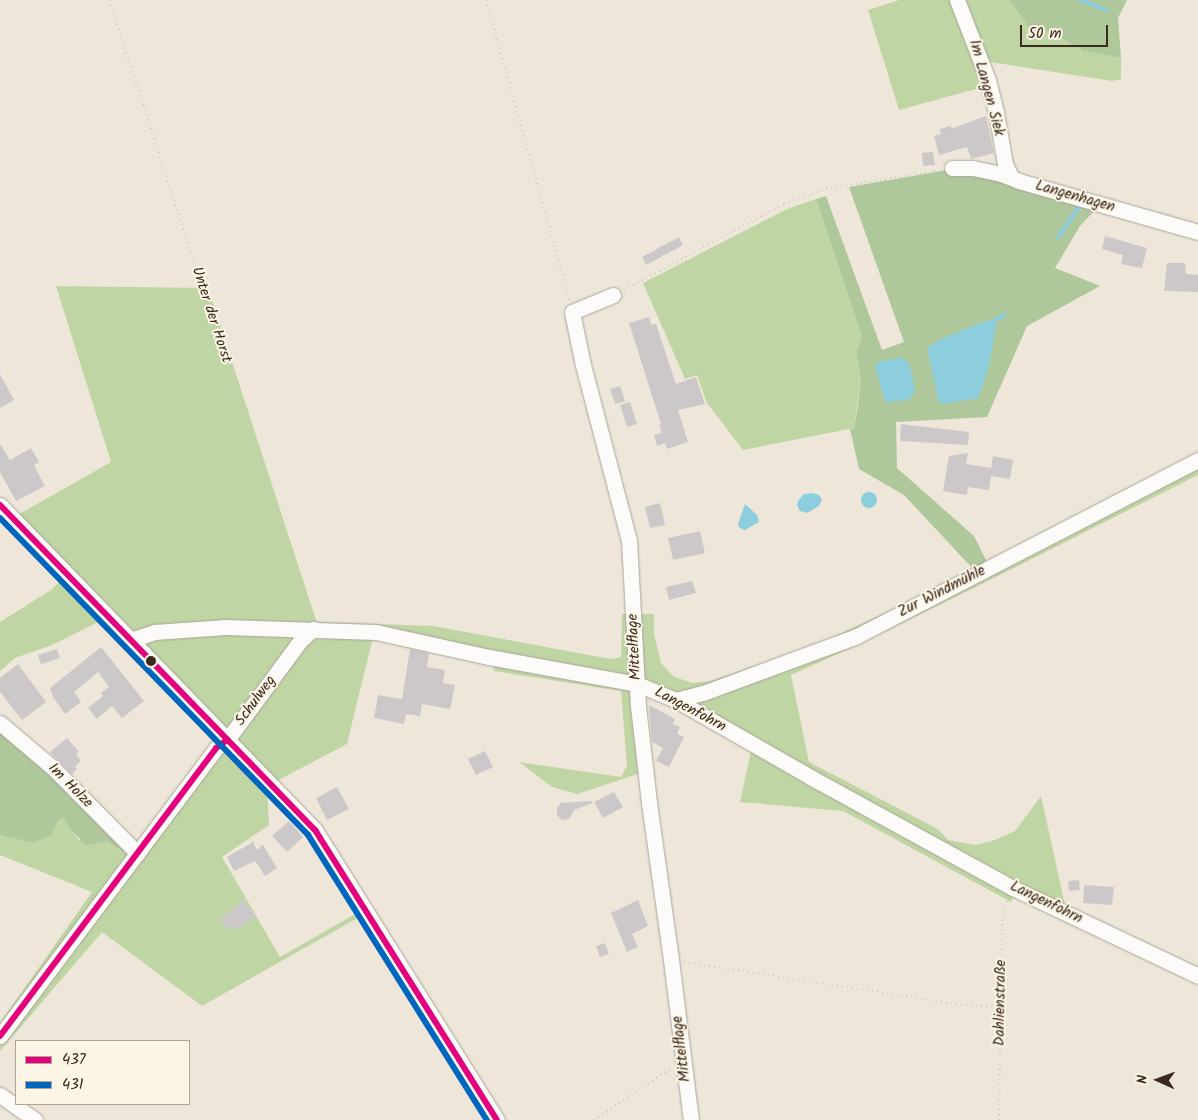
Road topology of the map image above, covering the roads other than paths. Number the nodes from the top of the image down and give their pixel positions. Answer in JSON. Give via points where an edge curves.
{"nodes":[{"id":1,"x":958,"y":0,"type":"edge"},
{"id":2,"x":952,"y":168,"type":"road end"},
{"id":3,"x":1011,"y":177,"type":"junction"},
{"id":4,"x":1198,"y":232,"type":"edge"},
{"id":5,"x":613,"y":295,"type":"road end"},
{"id":6,"x":1198,"y":460,"type":"edge"},
{"id":7,"x":0,"y":504,"type":"edge"},
{"id":8,"x":313,"y":629,"type":"junction"},
{"id":9,"x":130,"y":640,"type":"junction"},
{"id":10,"x":637,"y":684,"type":"junction"},
{"id":11,"x":676,"y":700,"type":"junction"},
{"id":12,"x":0,"y":723,"type":"edge"},
{"id":13,"x":227,"y":740,"type":"junction"},
{"id":14,"x":137,"y":853,"type":"junction"},
{"id":15,"x":1198,"y":976,"type":"edge"},
{"id":16,"x":0,"y":1036,"type":"edge"},
{"id":17,"x":0,"y":1095,"type":"edge"},
{"id":18,"x":35,"y":1120,"type":"edge"},
{"id":19,"x":497,"y":1120,"type":"edge"},
{"id":20,"x":691,"y":1120,"type":"edge"}],
"edges":[{"from":1,"to":3,"type":"street","name":"Im Langen Siek","via":[[988,80],[1005,164]]},
{"from":2,"to":3,"type":"street","name":"Langenhagen","via":[[973,168]]},
{"from":3,"to":4,"type":"street","name":"Langenhagen"},
{"from":5,"to":10,"type":"street","name":"Mittelflage","via":[[572,312],[629,540]]},
{"from":6,"to":11,"type":"street","name":"Zur Windmühle","via":[[857,636]]},
{"from":7,"to":9,"type":"street"},
{"from":8,"to":9,"type":"street","name":"Langenfohrn","via":[[192,629],[154,632]]},
{"from":8,"to":10,"type":"street","name":"Langenfohrn","via":[[376,632]]},
{"from":8,"to":13,"type":"street","name":"Schulweg","via":[[300,641]]},
{"from":9,"to":13,"type":"street"},
{"from":10,"to":11,"type":"street","name":"Langenfohrn"},
{"from":10,"to":20,"type":"street","name":"Mittelflage","via":[[649,803]]},
{"from":11,"to":15,"type":"street","name":"Langenfohrn","via":[[1013,888]]},
{"from":12,"to":14,"type":"street","name":"Im Holze","via":[[53,768]]},
{"from":13,"to":14,"type":"street","name":"Schulweg","via":[[216,748]]},
{"from":13,"to":19,"type":"street","via":[[315,830]]},
{"from":14,"to":16,"type":"street","name":"Schulweg"},
{"from":17,"to":18,"type":"street"}]}
